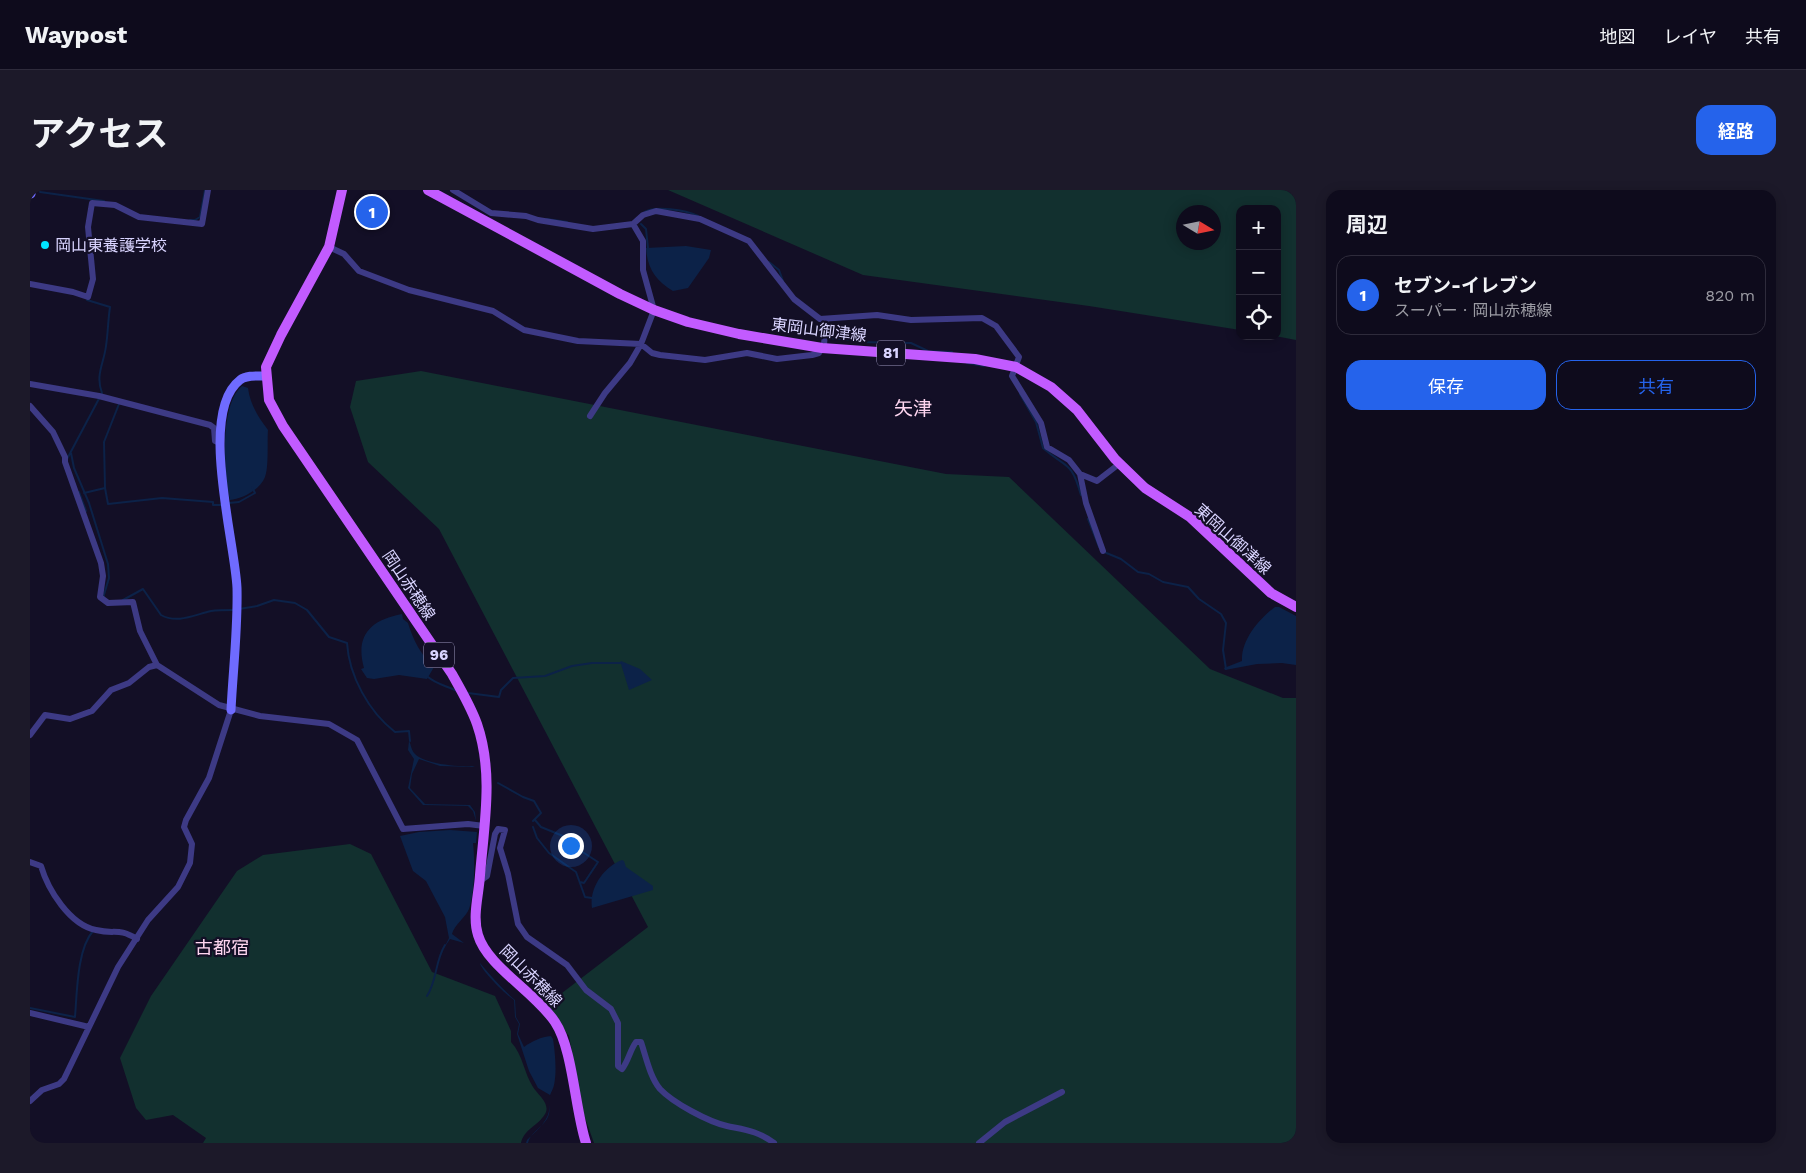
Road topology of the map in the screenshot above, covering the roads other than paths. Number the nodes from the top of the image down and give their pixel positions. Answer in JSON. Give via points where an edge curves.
{"nodes":[{"id":1,"x":208,"y":190,"type":"edge"},
{"id":2,"x":342,"y":190,"type":"edge"},
{"id":3,"x":428,"y":190,"type":"edge"},
{"id":4,"x":453,"y":190,"type":"edge"},
{"id":5,"x":633,"y":224,"type":"junction"},
{"id":6,"x":329,"y":247,"type":"junction"},
{"id":7,"x":30,"y":284,"type":"edge"},
{"id":8,"x":654,"y":310,"type":"junction"},
{"id":9,"x":823,"y":319,"type":"junction"},
{"id":10,"x":824,"y":341,"type":"junction"},
{"id":11,"x":641,"y":344,"type":"junction"},
{"id":12,"x":1016,"y":367,"type":"junction"},
{"id":13,"x":266,"y":376,"type":"junction"},
{"id":14,"x":30,"y":384,"type":"edge"},
{"id":15,"x":30,"y":406,"type":"edge"},
{"id":16,"x":590,"y":416,"type":"dead end"},
{"id":17,"x":220,"y":443,"type":"junction"},
{"id":18,"x":1119,"y":464,"type":"junction"},
{"id":19,"x":1080,"y":474,"type":"junction"},
{"id":20,"x":1103,"y":550,"type":"dead end"},
{"id":21,"x":1296,"y":607,"type":"edge"},
{"id":22,"x":157,"y":665,"type":"junction"},
{"id":23,"x":231,"y":710,"type":"junction"},
{"id":24,"x":30,"y":735,"type":"edge"},
{"id":25,"x":484,"y":826,"type":"junction"},
{"id":26,"x":30,"y":862,"type":"edge"},
{"id":27,"x":480,"y":881,"type":"junction"},
{"id":28,"x":137,"y":939,"type":"junction"},
{"id":29,"x":30,"y":1013,"type":"edge"},
{"id":30,"x":89,"y":1027,"type":"junction"},
{"id":31,"x":1062,"y":1092,"type":"dead end"},
{"id":32,"x":30,"y":1101,"type":"edge"},
{"id":33,"x":586,"y":1143,"type":"edge"},
{"id":34,"x":774,"y":1143,"type":"edge"},
{"id":35,"x":979,"y":1143,"type":"edge"}],
"edges":[{"from":1,"to":7,"type":"street","via":[[202,224],[139,217],[115,205],[92,203],[88,227],[94,279],[88,297]]},
{"from":2,"to":6,"type":"main road","name":"岡山赤穂線","number":"96"},
{"from":3,"to":8,"type":"main road","name":"東岡山御津線","number":"81"},
{"from":4,"to":5,"type":"street","via":[[491,213],[593,229]]},
{"from":5,"to":8,"type":"street","via":[[643,241],[643,270]]},
{"from":5,"to":9,"type":"street","via":[[643,215],[656,211],[700,219],[745,239],[794,299]]},
{"from":6,"to":11,"type":"street","via":[[344,254],[359,271],[409,290],[492,311],[524,330],[578,342]]},
{"from":6,"to":13,"type":"main road","name":"岡山赤穂線","number":"96","via":[[281,335],[269,360]]},
{"from":8,"to":10,"type":"main road","name":"東岡山御津線","number":"81","via":[[739,334]]},
{"from":8,"to":11,"type":"street"},
{"from":9,"to":10,"type":"street"},
{"from":9,"to":12,"type":"street","via":[[876,315],[911,320],[982,318],[996,326],[1018,357]]},
{"from":10,"to":11,"type":"street","via":[[812,355],[777,359],[747,353],[705,360],[652,353]]},
{"from":10,"to":12,"type":"main road","name":"東岡山御津線","number":"81"},
{"from":11,"to":16,"type":"street"},
{"from":12,"to":18,"type":"main road","name":"東岡山御津線","number":"81","via":[[1051,387],[1077,410]]},
{"from":12,"to":19,"type":"street","via":[[1012,376],[1041,423],[1047,447],[1068,460]]},
{"from":13,"to":17,"type":"street","via":[[241,378],[234,386],[226,404]]},
{"from":13,"to":25,"type":"main road","name":"岡山赤穂線","number":"96","via":[[274,412],[452,674],[471,708],[485,759]]},
{"from":14,"to":17,"type":"street","via":[[100,396],[210,425],[214,428],[215,440]]},
{"from":15,"to":22,"type":"street","via":[[53,432],[65,457],[101,563],[100,598],[108,603],[133,602],[140,631]]},
{"from":17,"to":23,"type":"street","via":[[221,477],[236,568]]},
{"from":18,"to":19,"type":"street","via":[[1097,481]]},
{"from":18,"to":21,"type":"main road","name":"東岡山御津線","number":"81","via":[[1145,488],[1206,530],[1271,593]]},
{"from":19,"to":20,"type":"street","via":[[1086,503]]},
{"from":22,"to":23,"type":"street"},
{"from":22,"to":24,"type":"street","via":[[149,667],[129,683],[110,690],[92,712],[70,719],[45,715]]},
{"from":23,"to":25,"type":"street","via":[[290,722],[329,724],[357,740],[403,829],[468,824]]},
{"from":23,"to":28,"type":"street","via":[[209,778],[184,827],[192,844],[190,862],[178,887],[148,920]]},
{"from":25,"to":27,"type":"main road","name":"岡山赤穂線","number":"96"},
{"from":26,"to":28,"type":"street","via":[[41,866],[51,890],[84,927],[123,931]]},
{"from":27,"to":33,"type":"main road","name":"岡山赤穂線","number":"96","via":[[477,935],[488,955],[526,989],[556,1024],[564,1044]]},
{"from":27,"to":34,"type":"street","via":[[487,876],[494,834],[498,829],[505,830],[500,848],[521,931],[568,965],[586,990],[611,1009],[618,1023],[618,1066],[624,1067],[638,1041],[641,1042],[659,1088],[670,1097],[716,1122],[760,1133]]},
{"from":28,"to":30,"type":"street","via":[[118,967]]},
{"from":29,"to":30,"type":"street"},
{"from":30,"to":32,"type":"street","via":[[64,1079],[42,1090]]},
{"from":31,"to":35,"type":"street","via":[[1005,1122]]}]}
